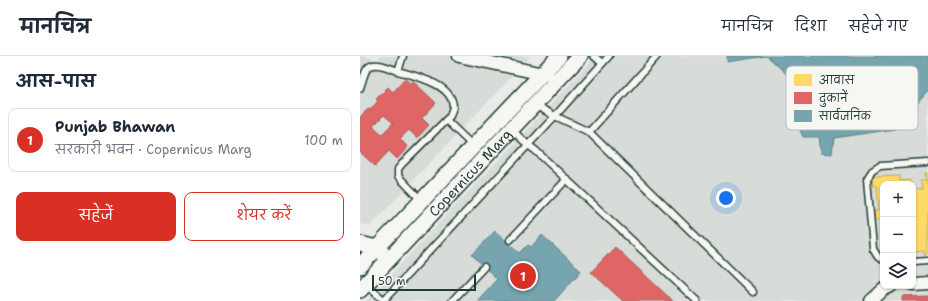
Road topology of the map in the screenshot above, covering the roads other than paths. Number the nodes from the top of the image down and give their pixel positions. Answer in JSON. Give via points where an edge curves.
{"nodes":[{"id":1,"x":403,"y":56,"type":"edge"},
{"id":2,"x":459,"y":56,"type":"edge"},
{"id":3,"x":559,"y":56,"type":"edge"},
{"id":4,"x":580,"y":56,"type":"edge"},
{"id":5,"x":594,"y":56,"type":"edge"},
{"id":6,"x":609,"y":56,"type":"edge"},
{"id":7,"x":657,"y":56,"type":"edge"},
{"id":8,"x":602,"y":63,"type":"junction"},
{"id":9,"x":398,"y":72,"type":"junction"},
{"id":10,"x":543,"y":73,"type":"junction"},
{"id":11,"x":559,"y":78,"type":"junction"},
{"id":12,"x":360,"y":88,"type":"edge"},
{"id":13,"x":534,"y":105,"type":"junction"},
{"id":14,"x":554,"y":116,"type":"junction"},
{"id":15,"x":446,"y":120,"type":"junction"},
{"id":16,"x":511,"y":129,"type":"junction"},
{"id":17,"x":589,"y":132,"type":"junction"},
{"id":18,"x":528,"y":145,"type":"junction"},
{"id":19,"x":473,"y":146,"type":"junction"},
{"id":20,"x":928,"y":163,"type":"edge"},
{"id":21,"x":566,"y":179,"type":"junction"},
{"id":22,"x":422,"y":201,"type":"junction"},
{"id":23,"x":510,"y":240,"type":"dead end"},
{"id":24,"x":360,"y":244,"type":"edge"},
{"id":25,"x":376,"y":248,"type":"junction"},
{"id":26,"x":390,"y":258,"type":"junction"},
{"id":27,"x":880,"y":258,"type":"edge"},
{"id":28,"x":928,"y":261,"type":"edge"},
{"id":29,"x":362,"y":262,"type":"edge"},
{"id":30,"x":916,"y":262,"type":"edge"},
{"id":31,"x":484,"y":267,"type":"dead end"},
{"id":32,"x":380,"y":269,"type":"junction"},
{"id":33,"x":928,"y":283,"type":"edge"},
{"id":34,"x":916,"y":284,"type":"edge"},
{"id":35,"x":362,"y":285,"type":"edge"},
{"id":36,"x":885,"y":289,"type":"edge"},
{"id":37,"x":753,"y":292,"type":"dead end"},
{"id":38,"x":384,"y":301,"type":"edge"},
{"id":39,"x":452,"y":301,"type":"edge"},
{"id":40,"x":697,"y":301,"type":"edge"},
{"id":41,"x":871,"y":301,"type":"edge"}],
"edges":[{"from":1,"to":9,"type":"lane"},
{"from":2,"to":10,"type":"street"},
{"from":3,"to":10,"type":"street","name":"Copernicus Marg"},
{"from":4,"to":11,"type":"street","name":"Copernicus Marg"},
{"from":5,"to":8,"type":"lane"},
{"from":6,"to":8,"type":"lane"},
{"from":7,"to":17,"type":"lane"},
{"from":8,"to":14,"type":"lane"},
{"from":9,"to":12,"type":"lane","via":[[381,65],[372,65],[367,69]]},
{"from":9,"to":15,"type":"lane","via":[[422,78],[446,92],[453,108]]},
{"from":10,"to":11,"type":"street"},
{"from":10,"to":19,"type":"street","name":"Copernicus Marg"},
{"from":11,"to":13,"type":"street","name":"Copernicus Marg"},
{"from":13,"to":14,"type":"lane"},
{"from":13,"to":16,"type":"street","name":"Copernicus Marg"},
{"from":14,"to":17,"type":"lane"},
{"from":14,"to":18,"type":"lane"},
{"from":15,"to":19,"type":"lane"},
{"from":15,"to":22,"type":"lane","via":[[398,170],[398,176]]},
{"from":16,"to":18,"type":"lane"},
{"from":16,"to":26,"type":"street","name":"Copernicus Marg"},
{"from":17,"to":37,"type":"lane"},
{"from":18,"to":21,"type":"lane"},
{"from":18,"to":38,"type":"lane"},
{"from":19,"to":22,"type":"street","name":"Copernicus Marg"},
{"from":20,"to":27,"type":"lane","via":[[880,166],[872,171],[867,179],[873,249]]},
{"from":21,"to":23,"type":"lane"},
{"from":21,"to":40,"type":"lane"},
{"from":22,"to":25,"type":"street","name":"Copernicus Marg"},
{"from":24,"to":25,"type":"street"},
{"from":25,"to":26,"type":"street"},
{"from":25,"to":29,"type":"street","name":"Copernicus Marg"},
{"from":26,"to":32,"type":"street","name":"Copernicus Marg"},
{"from":28,"to":30,"type":"lane"},
{"from":29,"to":32,"type":"street"},
{"from":31,"to":39,"type":"lane"},
{"from":32,"to":35,"type":"street","name":"Copernicus Marg"},
{"from":33,"to":34,"type":"street"},
{"from":35,"to":38,"type":"lane"},
{"from":36,"to":41,"type":"street"}]}
